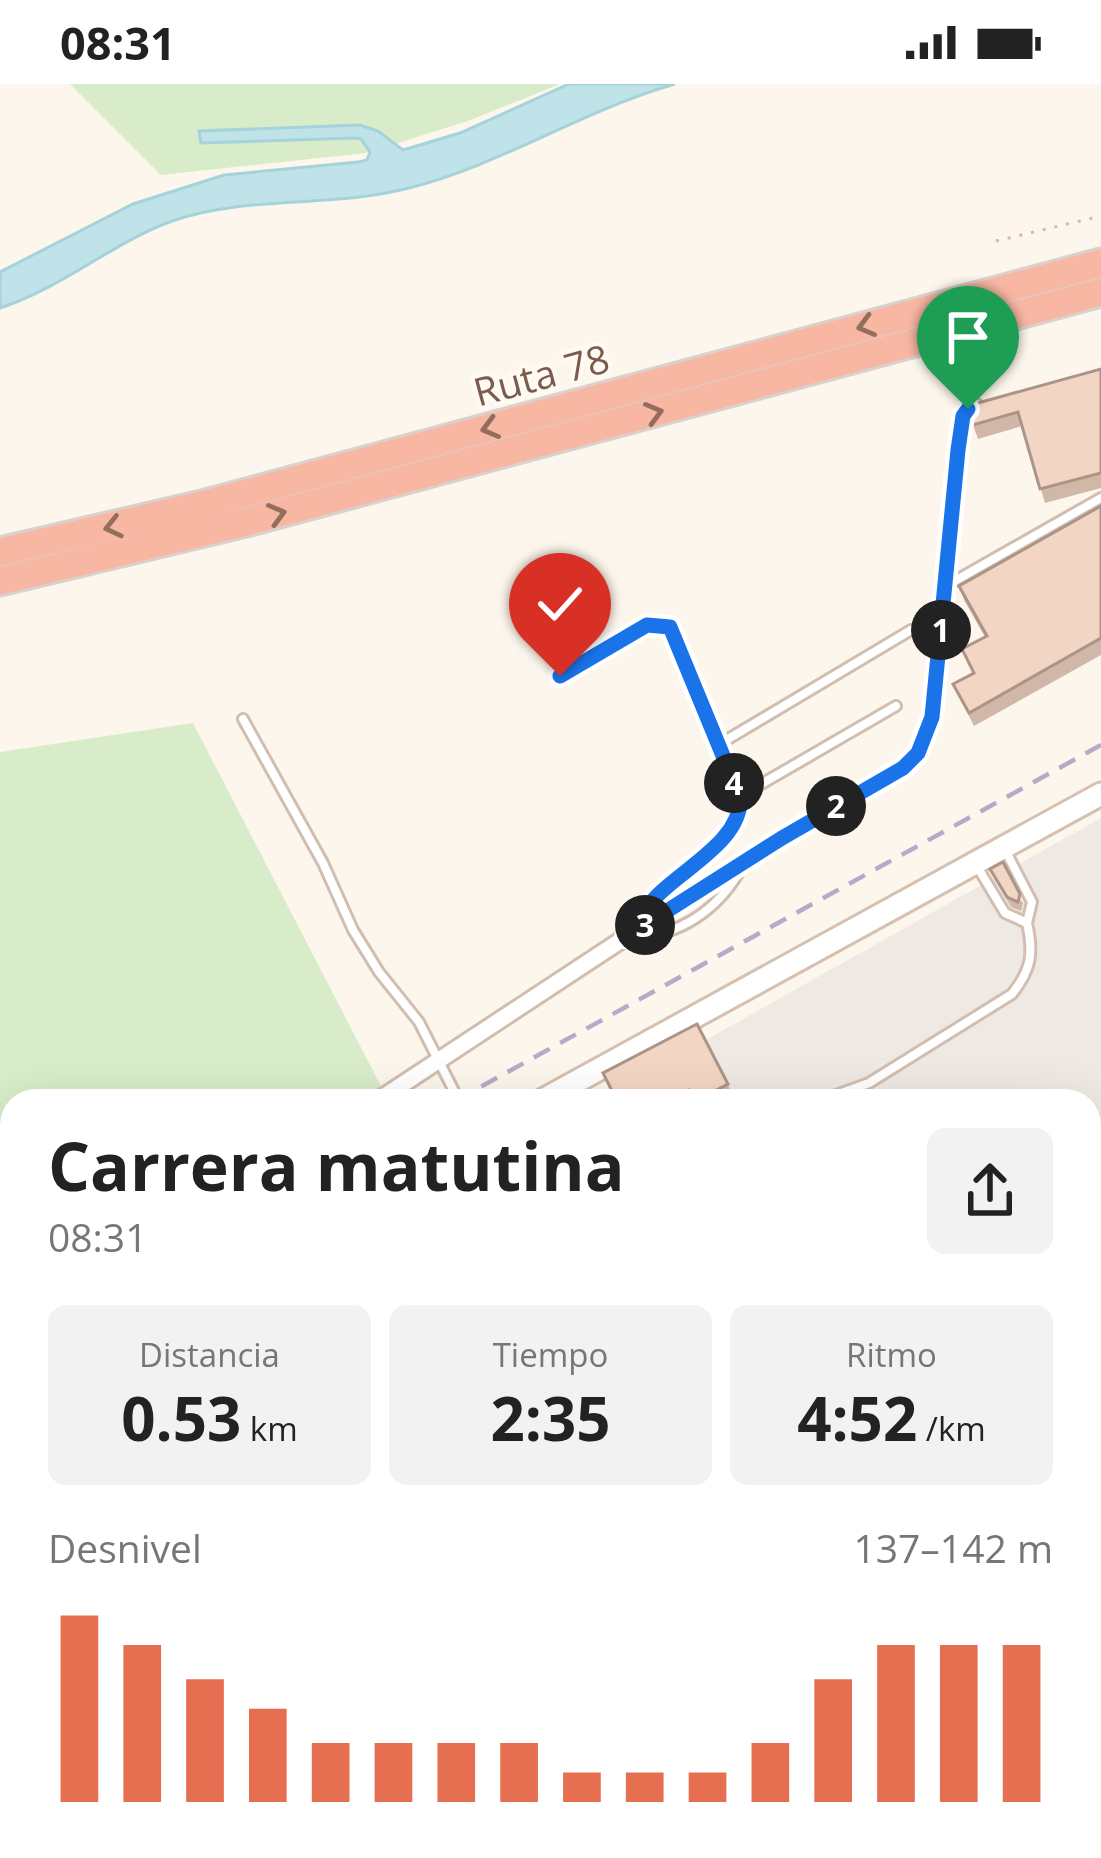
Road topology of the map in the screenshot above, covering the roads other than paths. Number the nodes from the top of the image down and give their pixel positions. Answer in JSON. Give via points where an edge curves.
{"nodes":[{"id":1,"x":1101,"y":263,"type":"edge"},
{"id":2,"x":1101,"y":292,"type":"edge"},
{"id":3,"x":997,"y":398,"type":"edge"},
{"id":4,"x":1101,"y":498,"type":"edge"},
{"id":5,"x":0,"y":552,"type":"edge"},
{"id":6,"x":0,"y":581,"type":"edge"},
{"id":7,"x":946,"y":586,"type":"junction"},
{"id":8,"x":911,"y":630,"type":"dead end"},
{"id":9,"x":560,"y":676,"type":"dead end"},
{"id":10,"x":896,"y":706,"type":"dead end"},
{"id":11,"x":243,"y":719,"type":"dead end"},
{"id":12,"x":718,"y":745,"type":"junction"},
{"id":13,"x":1101,"y":794,"type":"edge"},
{"id":14,"x":740,"y":797,"type":"junction"},
{"id":15,"x":1004,"y":847,"type":"junction"},
{"id":16,"x":744,"y":863,"type":"junction"},
{"id":17,"x":975,"y":863,"type":"junction"},
{"id":18,"x":1028,"y":923,"type":"junction"},
{"id":19,"x":626,"y":937,"type":"junction"},
{"id":20,"x":441,"y":1061,"type":"junction"},
{"id":21,"x":396,"y":1089,"type":"edge"},
{"id":22,"x":454,"y":1089,"type":"edge"},
{"id":23,"x":564,"y":1089,"type":"edge"},
{"id":24,"x":853,"y":1089,"type":"edge"}],
"edges":[{"from":1,"to":5,"type":"highway","name":"Ruta 78","one_way":true,"via":[[226,499]]},
{"from":6,"to":2,"type":"highway","name":"Ruta 78","one_way":true},
{"from":3,"to":7,"type":"lane","via":[[963,416]]},
{"from":4,"to":7,"type":"lane"},
{"from":7,"to":16,"type":"lane","via":[[932,717],[918,753]]},
{"from":8,"to":12,"type":"lane"},
{"from":9,"to":12,"type":"lane","via":[[647,625],[670,627]]},
{"from":10,"to":14,"type":"lane"},
{"from":11,"to":20,"type":"lane","via":[[366,952]]},
{"from":12,"to":14,"type":"lane"},
{"from":13,"to":15,"type":"main road"},
{"from":14,"to":19,"type":"lane","via":[[731,829]]},
{"from":15,"to":17,"type":"main road"},
{"from":15,"to":18,"type":"lane","via":[[1032,902]]},
{"from":16,"to":19,"type":"lane"},
{"from":16,"to":19,"type":"lane","via":[[710,910],[665,932]]},
{"from":17,"to":18,"type":"lane","via":[[1004,913]]},
{"from":17,"to":23,"type":"main road"},
{"from":18,"to":24,"type":"lane","via":[[1029,973],[1012,994]]},
{"from":19,"to":20,"type":"street"},
{"from":20,"to":21,"type":"street"},
{"from":20,"to":22,"type":"lane"}]}
